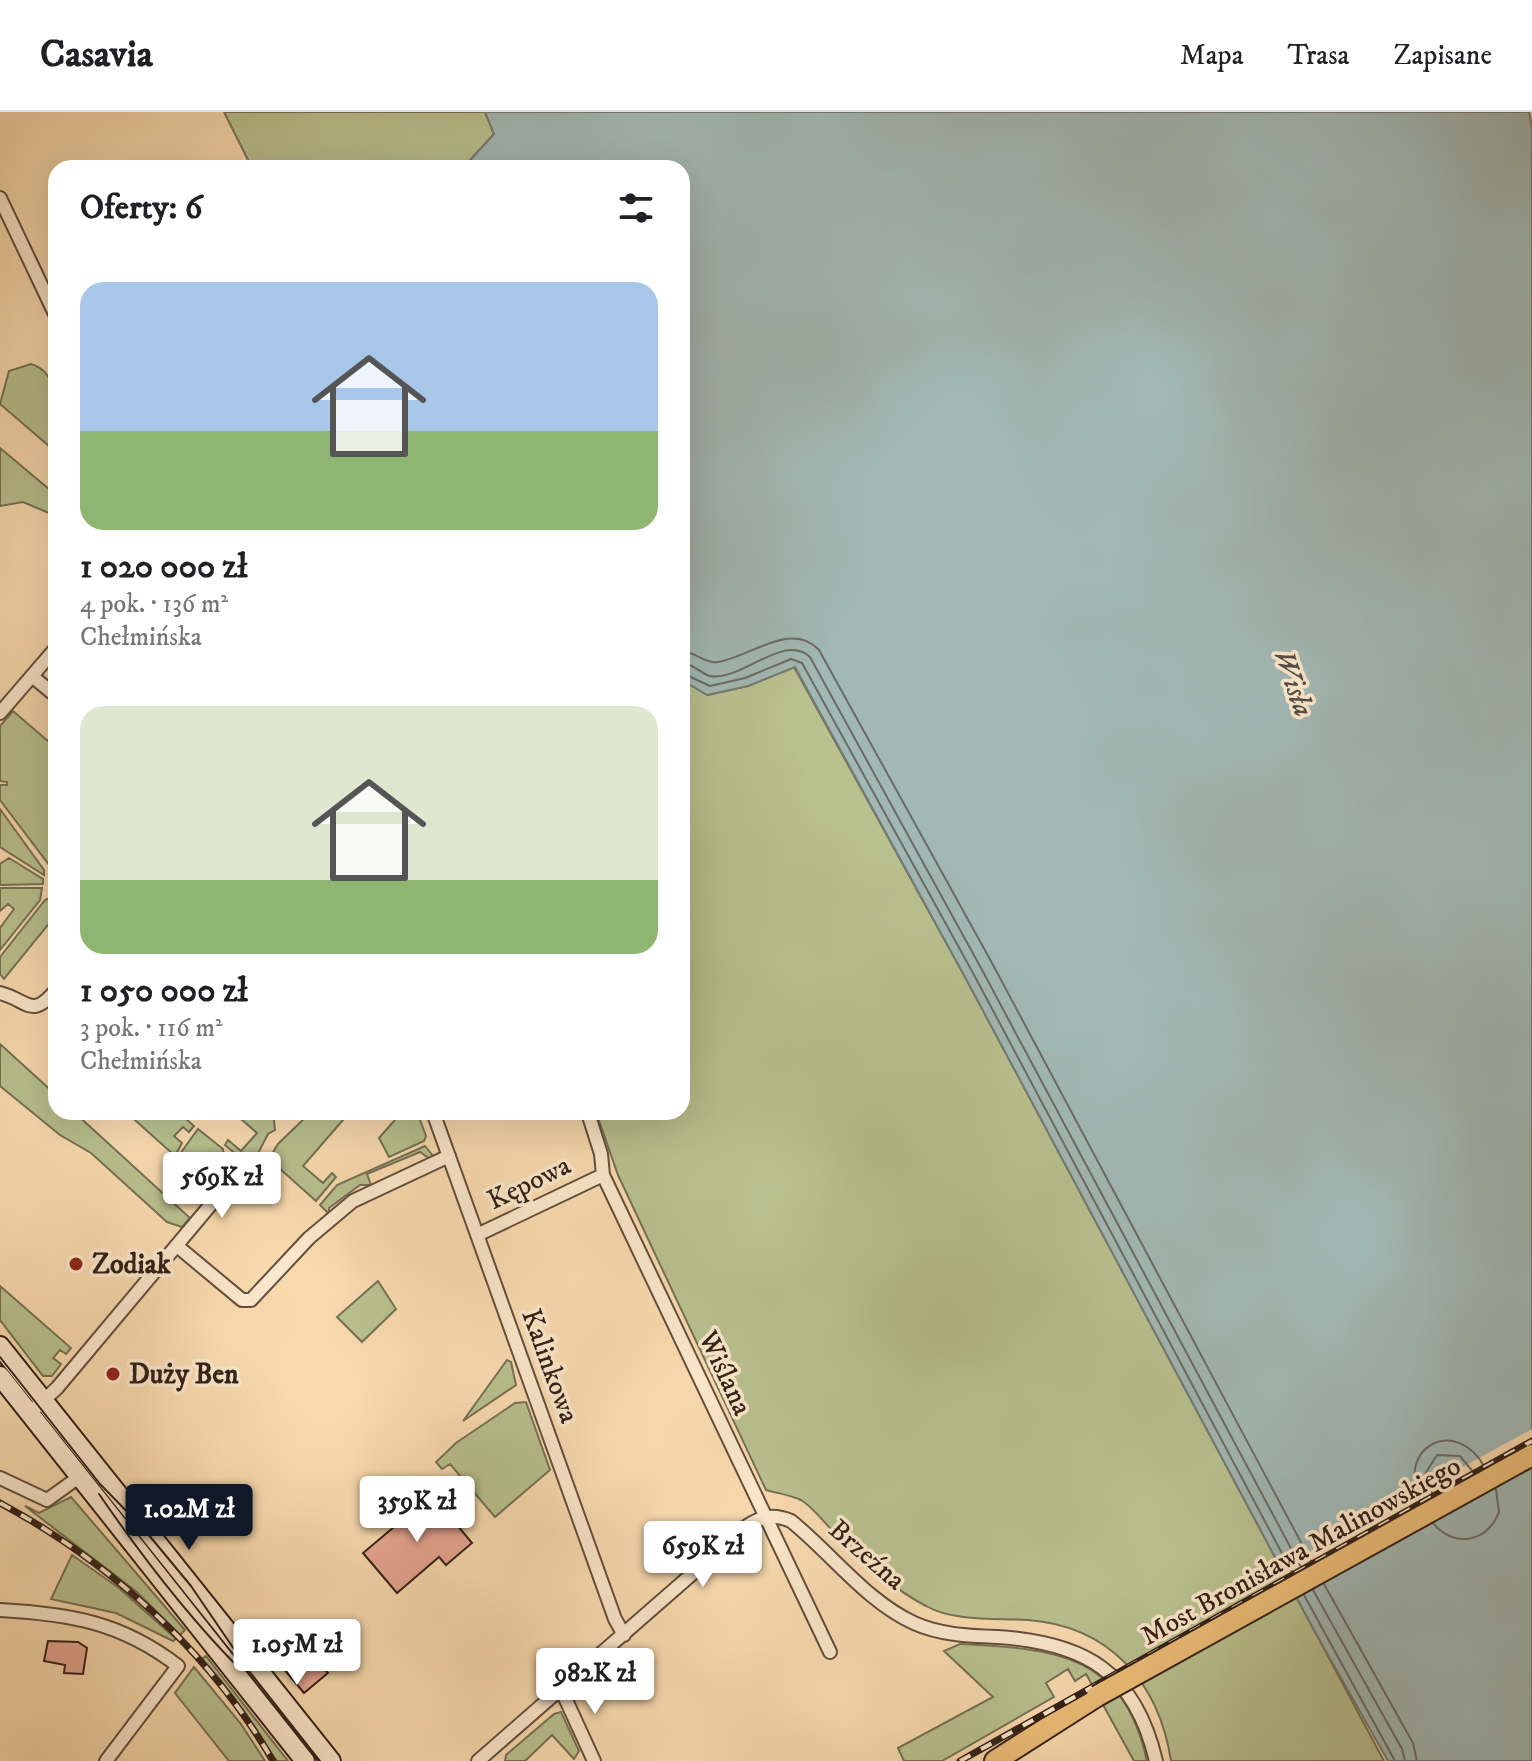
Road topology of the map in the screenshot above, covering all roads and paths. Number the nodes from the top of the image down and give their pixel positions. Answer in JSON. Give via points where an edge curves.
{"nodes":[{"id":1,"x":0,"y":198,"type":"edge"},
{"id":2,"x":48,"y":299,"type":"edge"},
{"id":3,"x":48,"y":657,"type":"edge"},
{"id":4,"x":32,"y":676,"type":"junction"},
{"id":5,"x":48,"y":689,"type":"edge"},
{"id":6,"x":0,"y":713,"type":"edge"},
{"id":7,"x":0,"y":993,"type":"edge"},
{"id":8,"x":48,"y":999,"type":"edge"},
{"id":9,"x":436,"y":1120,"type":"edge"},
{"id":10,"x":590,"y":1120,"type":"edge"},
{"id":11,"x":449,"y":1156,"type":"junction"},
{"id":12,"x":239,"y":1171,"type":"dead end"},
{"id":13,"x":603,"y":1175,"type":"junction"},
{"id":14,"x":477,"y":1235,"type":"junction"},
{"id":15,"x":177,"y":1246,"type":"junction"},
{"id":16,"x":0,"y":1346,"type":"edge"},
{"id":17,"x":0,"y":1376,"type":"edge"},
{"id":18,"x":37,"y":1408,"type":"junction"},
{"id":19,"x":1532,"y":1455,"type":"edge"},
{"id":20,"x":79,"y":1477,"type":"junction"},
{"id":21,"x":0,"y":1478,"type":"edge"},
{"id":22,"x":766,"y":1516,"type":"junction"},
{"id":23,"x":0,"y":1610,"type":"edge"},
{"id":24,"x":624,"y":1635,"type":"junction"},
{"id":25,"x":830,"y":1652,"type":"dead end"},
{"id":26,"x":561,"y":1689,"type":"junction"},
{"id":27,"x":106,"y":1761,"type":"edge"},
{"id":28,"x":305,"y":1761,"type":"edge"},
{"id":29,"x":331,"y":1761,"type":"edge"},
{"id":30,"x":478,"y":1761,"type":"edge"},
{"id":31,"x":594,"y":1761,"type":"edge"},
{"id":32,"x":995,"y":1761,"type":"edge"},
{"id":33,"x":1156,"y":1761,"type":"edge"}],
"edges":[{"from":1,"to":2,"type":"street"},
{"from":3,"to":4,"type":"street"},
{"from":4,"to":5,"type":"street"},
{"from":4,"to":6,"type":"street"},
{"from":7,"to":8,"type":"street","via":[[35,1007]]},
{"from":9,"to":11,"type":"street","name":"Kalinkowa"},
{"from":10,"to":13,"type":"street","name":"Wiślana"},
{"from":11,"to":14,"type":"street","name":"Kalinkowa"},
{"from":11,"to":15,"type":"street","via":[[353,1201],[309,1238],[251,1300],[242,1300]]},
{"from":12,"to":15,"type":"street"},
{"from":13,"to":14,"type":"street","name":"Kępowa"},
{"from":13,"to":22,"type":"street","name":"Wiślana"},
{"from":14,"to":24,"type":"street","name":"Kalinkowa"},
{"from":15,"to":18,"type":"street"},
{"from":16,"to":18,"type":"main road"},
{"from":17,"to":18,"type":"main road"},
{"from":18,"to":20,"type":"main road"},
{"from":18,"to":29,"type":"main road"},
{"from":19,"to":32,"type":"main road","name":"Most Bronisława Malinowskiego","bridge":true,"via":[[1097,1696]]},
{"from":20,"to":21,"type":"street","via":[[47,1500]]},
{"from":20,"to":28,"type":"main road"},
{"from":22,"to":24,"type":"street","via":[[747,1526]]},
{"from":22,"to":25,"type":"street","name":"Wiślana"},
{"from":22,"to":33,"type":"street","name":"Brzeźna","via":[[791,1521],[876,1597],[914,1623],[960,1635],[1055,1643],[1101,1666],[1122,1683],[1136,1705]]},
{"from":23,"to":27,"type":"street","via":[[102,1623],[136,1636],[178,1666]]},
{"from":24,"to":26,"type":"street"},
{"from":26,"to":30,"type":"street"},
{"from":26,"to":31,"type":"street"}]}
